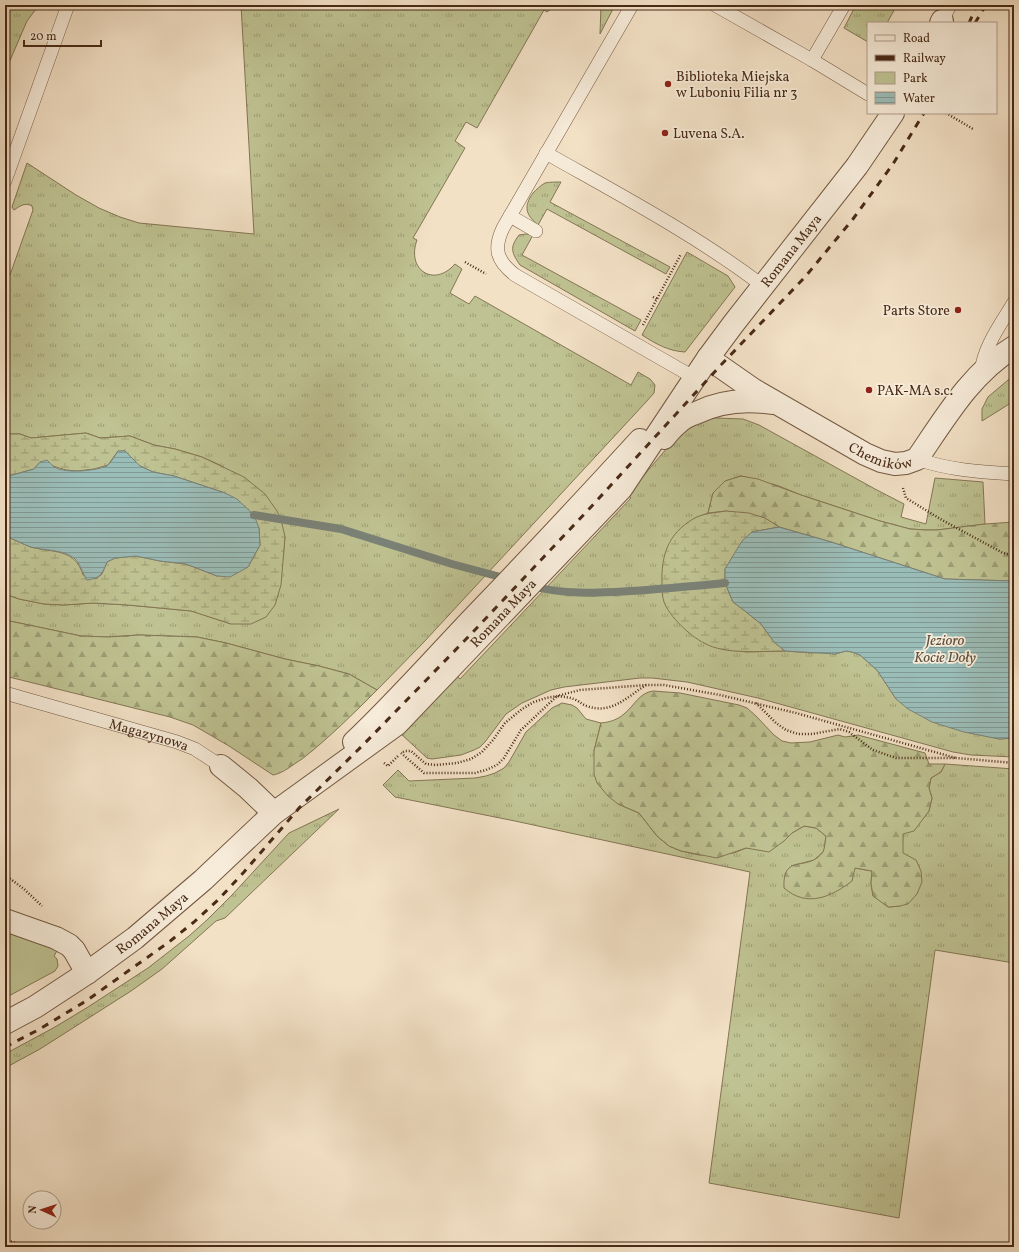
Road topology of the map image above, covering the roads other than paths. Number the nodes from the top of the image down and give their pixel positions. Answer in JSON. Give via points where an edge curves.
{"nodes":[{"id":1,"x":68,"y":5,"type":"edge"},
{"id":2,"x":632,"y":5,"type":"edge"},
{"id":3,"x":715,"y":5,"type":"edge"},
{"id":4,"x":844,"y":5,"type":"edge"},
{"id":5,"x":812,"y":60,"type":"junction"},
{"id":6,"x":867,"y":93,"type":"edge"},
{"id":7,"x":892,"y":114,"type":"edge"},
{"id":8,"x":546,"y":153,"type":"junction"},
{"id":9,"x":5,"y":181,"type":"edge"},
{"id":10,"x":510,"y":216,"type":"junction"},
{"id":11,"x":536,"y":230,"type":"dead end"},
{"id":12,"x":763,"y":286,"type":"junction"},
{"id":13,"x":1014,"y":302,"type":"edge"},
{"id":14,"x":1014,"y":347,"type":"edge"},
{"id":15,"x":708,"y":358,"type":"junction"},
{"id":16,"x":980,"y":374,"type":"junction"},
{"id":17,"x":691,"y":383,"type":"junction"},
{"id":18,"x":778,"y":404,"type":"junction"},
{"id":19,"x":917,"y":458,"type":"junction"},
{"id":20,"x":1014,"y":474,"type":"edge"},
{"id":21,"x":621,"y":489,"type":"junction"},
{"id":22,"x":590,"y":508,"type":"junction"},
{"id":23,"x":5,"y":694,"type":"edge"},
{"id":24,"x":221,"y":766,"type":"joint"},
{"id":25,"x":279,"y":809,"type":"junction"},
{"id":26,"x":5,"y":920,"type":"edge"},
{"id":27,"x":87,"y":973,"type":"junction"},
{"id":28,"x":5,"y":1023,"type":"edge"}],
"edges":[{"from":1,"to":9,"type":"lane"},
{"from":2,"to":8,"type":"lane"},
{"from":3,"to":5,"type":"lane"},
{"from":4,"to":5,"type":"lane"},
{"from":5,"to":6,"type":"lane"},
{"from":7,"to":12,"type":"street","name":"Romana Maya","via":[[857,166]]},
{"from":8,"to":10,"type":"lane"},
{"from":8,"to":12,"type":"lane","via":[[691,237]]},
{"from":10,"to":11,"type":"lane"},
{"from":10,"to":17,"type":"lane","via":[[498,238],[497,248],[505,267],[633,343]]},
{"from":12,"to":15,"type":"street","name":"Romana Maya"},
{"from":13,"to":16,"type":"lane","via":[[991,340]]},
{"from":14,"to":16,"type":"street","name":"Chemików"},
{"from":15,"to":17,"type":"street","name":"Romana Maya"},
{"from":15,"to":18,"type":"street","name":"Chemików"},
{"from":16,"to":19,"type":"street","name":"Chemików","via":[[964,391]]},
{"from":17,"to":21,"type":"street","name":"Romana Maya"},
{"from":17,"to":22,"type":"street","name":"Romana Maya"},
{"from":18,"to":19,"type":"street","name":"Chemików","via":[[881,461],[895,464]]},
{"from":18,"to":21,"type":"street","name":"Chemików","via":[[738,401],[718,404],[690,415],[677,423]]},
{"from":19,"to":20,"type":"lane","via":[[948,468]]},
{"from":21,"to":22,"type":"street","name":"Romana Maya"},
{"from":22,"to":25,"type":"street","name":"Romana Maya","via":[[451,654]]},
{"from":23,"to":24,"type":"lane","name":"Magazynowa","via":[[177,742],[195,749]]},
{"from":24,"to":25,"type":"street","name":"Magazynowa"},
{"from":25,"to":27,"type":"street","name":"Romana Maya","via":[[176,905]]},
{"from":26,"to":27,"type":"street","via":[[69,945]]},
{"from":27,"to":28,"type":"street","name":"Romana Maya"}]}
